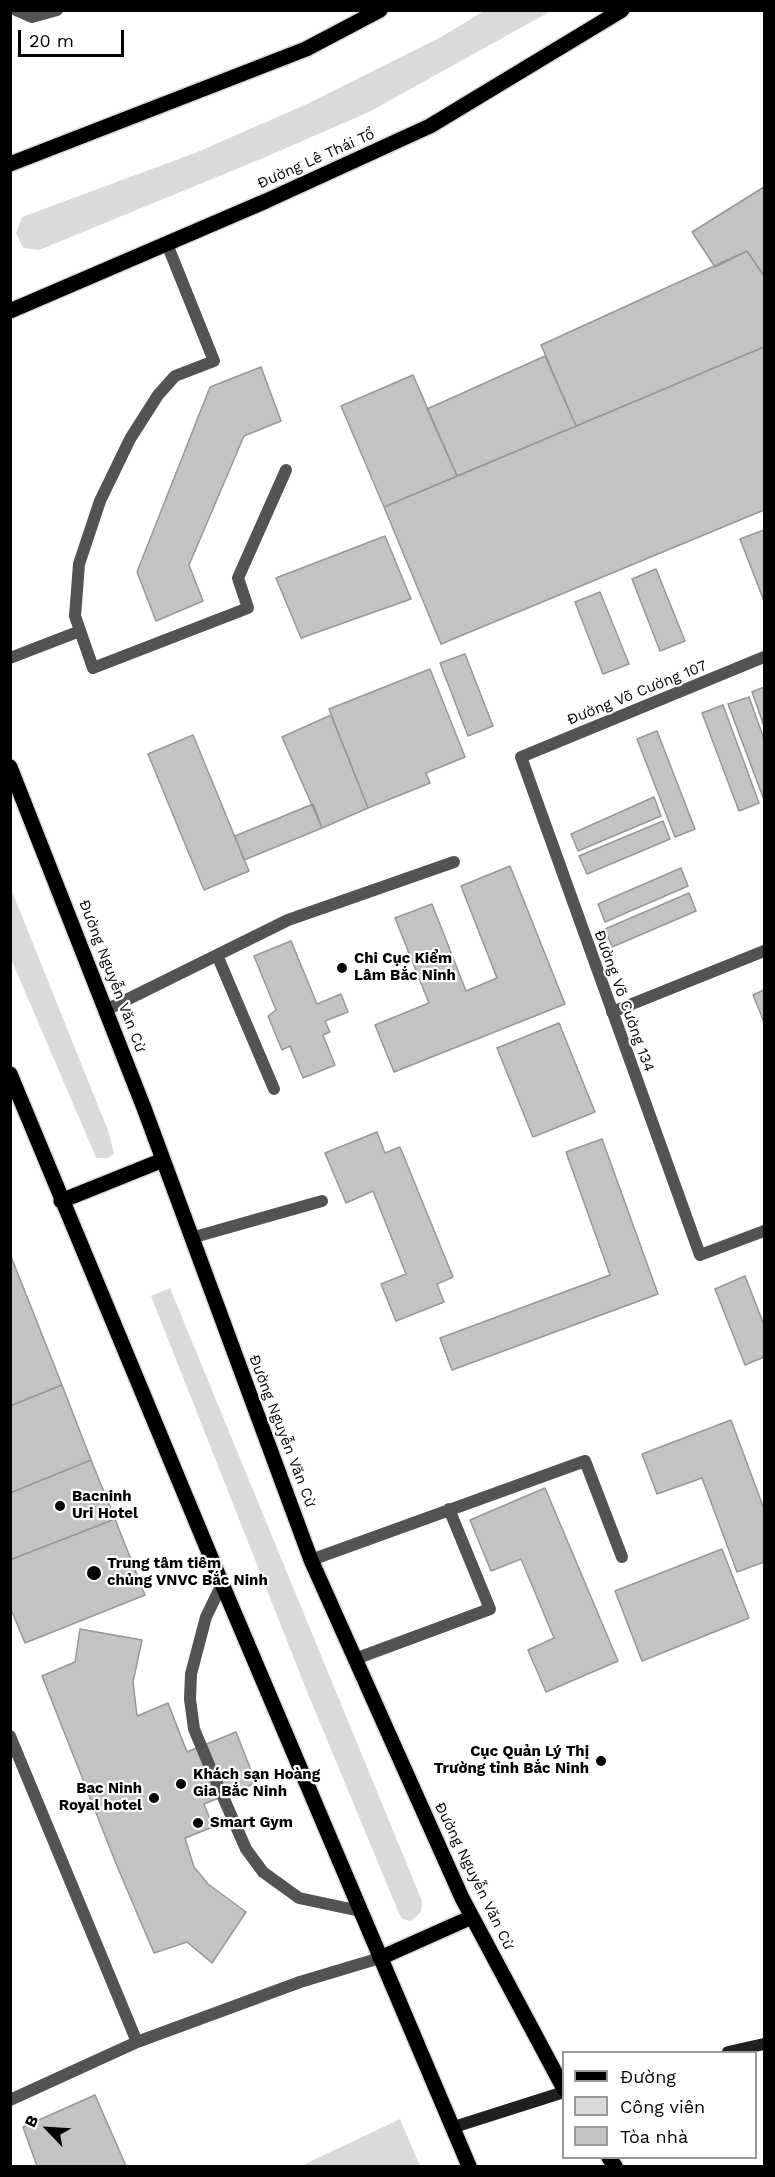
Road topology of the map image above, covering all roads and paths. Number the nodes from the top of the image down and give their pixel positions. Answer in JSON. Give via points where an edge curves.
{"nodes":[{"id":1,"x":16,"y":10,"type":"edge"},
{"id":2,"x":57,"y":10,"type":"edge"},
{"id":3,"x":622,"y":10,"type":"edge"},
{"id":4,"x":374,"y":12,"type":"edge"},
{"id":5,"x":10,"y":164,"type":"edge"},
{"id":6,"x":167,"y":244,"type":"junction"},
{"id":7,"x":10,"y":311,"type":"edge"},
{"id":8,"x":286,"y":470,"type":"dead end"},
{"id":9,"x":80,"y":632,"type":"junction"},
{"id":10,"x":765,"y":657,"type":"edge"},
{"id":11,"x":10,"y":658,"type":"edge"},
{"id":12,"x":522,"y":757,"type":"joint"},
{"id":13,"x":10,"y":768,"type":"edge"},
{"id":14,"x":454,"y":862,"type":"dead end"},
{"id":15,"x":765,"y":951,"type":"edge"},
{"id":16,"x":217,"y":955,"type":"junction"},
{"id":17,"x":106,"y":1010,"type":"junction"},
{"id":18,"x":612,"y":1012,"type":"junction"},
{"id":19,"x":10,"y":1074,"type":"edge"},
{"id":20,"x":274,"y":1089,"type":"dead end"},
{"id":21,"x":163,"y":1160,"type":"junction"},
{"id":22,"x":61,"y":1201,"type":"junction"},
{"id":23,"x":322,"y":1201,"type":"dead end"},
{"id":24,"x":765,"y":1230,"type":"edge"},
{"id":25,"x":191,"y":1238,"type":"junction"},
{"id":26,"x":449,"y":1509,"type":"junction"},
{"id":27,"x":622,"y":1557,"type":"dead end"},
{"id":28,"x":311,"y":1560,"type":"junction"},
{"id":29,"x":222,"y":1584,"type":"junction"},
{"id":30,"x":355,"y":1659,"type":"junction"},
{"id":31,"x":10,"y":1736,"type":"edge"},
{"id":32,"x":360,"y":1911,"type":"junction"},
{"id":33,"x":472,"y":1917,"type":"junction"},
{"id":34,"x":380,"y":1958,"type":"junction"},
{"id":35,"x":137,"y":2042,"type":"junction"},
{"id":36,"x":765,"y":2044,"type":"edge"},
{"id":37,"x":733,"y":2051,"type":"edge"},
{"id":38,"x":562,"y":2086,"type":"edge"},
{"id":39,"x":562,"y":2091,"type":"edge"},
{"id":40,"x":10,"y":2100,"type":"edge"},
{"id":41,"x":454,"y":2127,"type":"junction"},
{"id":42,"x":469,"y":2166,"type":"edge"}],
"edges":[{"from":1,"to":2,"type":"street","via":[[32,17]]},
{"from":3,"to":6,"type":"main road","name":"Đường Lê Thái Tổ","via":[[430,126]]},
{"from":4,"to":5,"type":"main road","via":[[306,49]]},
{"from":6,"to":7,"type":"main road","name":"Đường Lê Thái Tổ"},
{"from":6,"to":9,"type":"street","via":[[214,361],[175,376],[130,439],[100,501],[80,564],[75,616]]},
{"from":8,"to":9,"type":"street","via":[[238,578],[248,608],[93,668]]},
{"from":9,"to":11,"type":"street"},
{"from":10,"to":12,"type":"street","name":"Đường Võ Cường 107"},
{"from":12,"to":18,"type":"street","name":"Đường Võ Cường 134"},
{"from":13,"to":17,"type":"main road","name":"Đường Nguyễn Văn Cừ"},
{"from":14,"to":16,"type":"street","via":[[288,920]]},
{"from":15,"to":18,"type":"street"},
{"from":16,"to":17,"type":"street"},
{"from":16,"to":20,"type":"street"},
{"from":17,"to":21,"type":"main road","name":"Đường Nguyễn Văn Cừ"},
{"from":18,"to":24,"type":"street","name":"Đường Võ Cường 134","via":[[700,1255]]},
{"from":19,"to":22,"type":"main road"},
{"from":21,"to":22,"type":"main road"},
{"from":21,"to":25,"type":"main road","name":"Đường Nguyễn Văn Cừ"},
{"from":22,"to":29,"type":"main road"},
{"from":23,"to":25,"type":"street"},
{"from":25,"to":28,"type":"main road","name":"Đường Nguyễn Văn Cừ"},
{"from":26,"to":27,"type":"street","via":[[585,1461]]},
{"from":26,"to":28,"type":"street"},
{"from":26,"to":30,"type":"street","via":[[490,1609]]},
{"from":28,"to":30,"type":"main road","name":"Đường Nguyễn Văn Cừ"},
{"from":29,"to":32,"type":"main road"},
{"from":29,"to":32,"type":"street","via":[[206,1617],[191,1674],[194,1729],[212,1772],[246,1849],[263,1872],[299,1898]]},
{"from":30,"to":33,"type":"main road","name":"Đường Nguyễn Văn Cừ"},
{"from":31,"to":35,"type":"street"},
{"from":32,"to":34,"type":"main road"},
{"from":33,"to":34,"type":"main road"},
{"from":33,"to":38,"type":"main road","name":"Đường Nguyễn Văn Cừ"},
{"from":34,"to":35,"type":"street","via":[[300,1982]]},
{"from":34,"to":41,"type":"main road"},
{"from":35,"to":40,"type":"street"},
{"from":36,"to":37,"type":"street"},
{"from":39,"to":41,"type":"street"},
{"from":41,"to":42,"type":"main road"}]}
